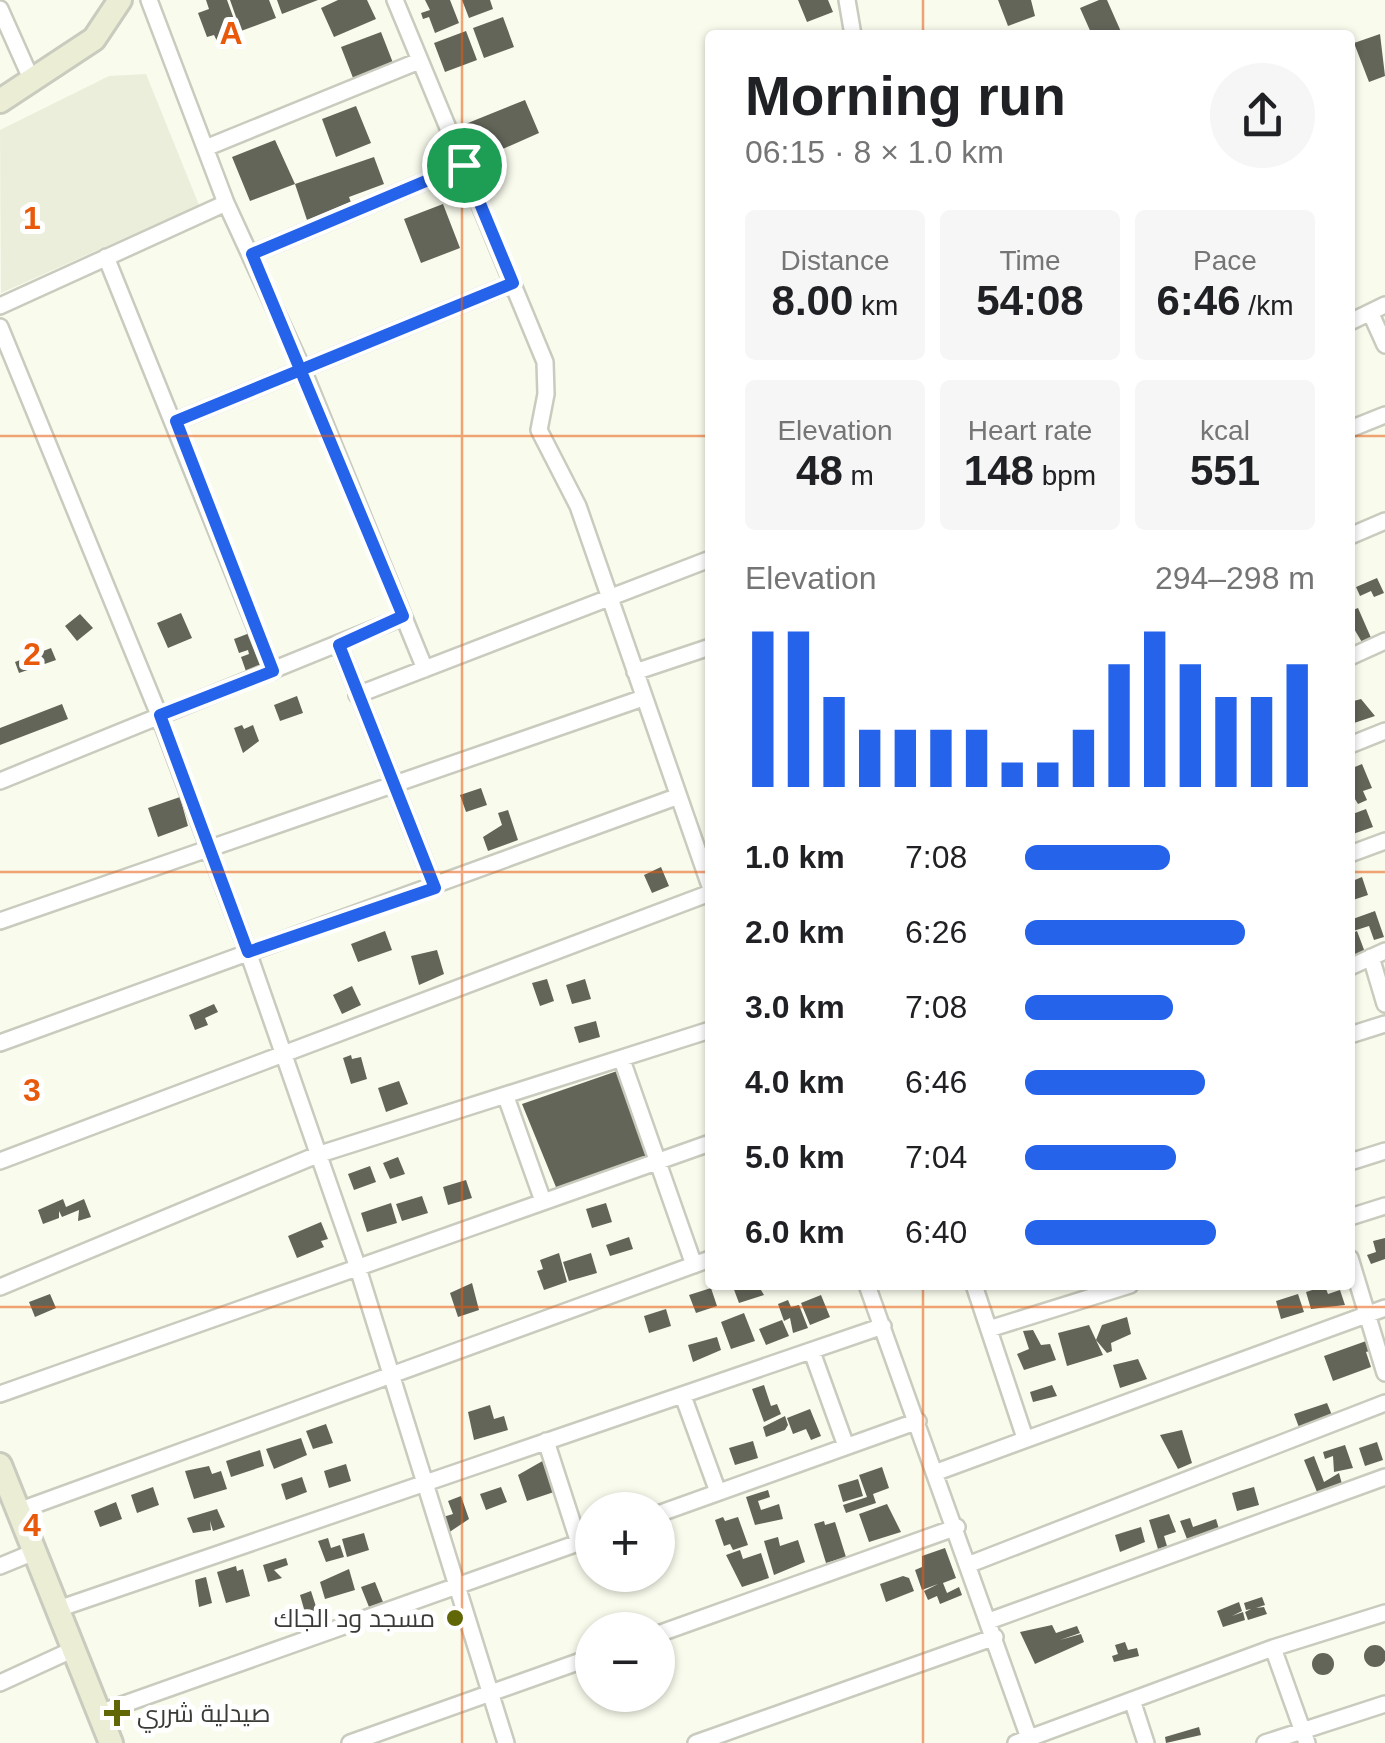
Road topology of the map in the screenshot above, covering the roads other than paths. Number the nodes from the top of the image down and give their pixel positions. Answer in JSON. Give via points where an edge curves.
{"nodes":[{"id":1,"x":120,"y":0,"type":"edge"},
{"id":2,"x":149,"y":0,"type":"edge"},
{"id":3,"x":394,"y":0,"type":"edge"},
{"id":4,"x":847,"y":0,"type":"edge"},
{"id":5,"x":0,"y":9,"type":"edge"},
{"id":6,"x":852,"y":30,"type":"edge"},
{"id":7,"x":419,"y":61,"type":"junction"},
{"id":8,"x":33,"y":84,"type":"junction"},
{"id":9,"x":0,"y":101,"type":"edge"},
{"id":10,"x":208,"y":148,"type":"junction"},
{"id":11,"x":464,"y":165,"type":"junction"},
{"id":12,"x":226,"y":202,"type":"junction"},
{"id":13,"x":252,"y":254,"type":"junction"},
{"id":14,"x":106,"y":257,"type":"junction"},
{"id":15,"x":513,"y":283,"type":"junction"},
{"id":16,"x":0,"y":306,"type":"edge"},
{"id":17,"x":1378,"y":309,"type":"edge"},
{"id":18,"x":1355,"y":320,"type":"edge"},
{"id":19,"x":0,"y":327,"type":"edge"},
{"id":20,"x":1385,"y":345,"type":"edge"},
{"id":21,"x":304,"y":370,"type":"junction"},
{"id":22,"x":1385,"y":416,"type":"edge"},
{"id":23,"x":176,"y":421,"type":"junction"},
{"id":24,"x":1355,"y":427,"type":"edge"},
{"id":25,"x":1385,"y":521,"type":"edge"},
{"id":26,"x":1355,"y":534,"type":"edge"},
{"id":27,"x":705,"y":560,"type":"edge"},
{"id":28,"x":608,"y":595,"type":"junction"},
{"id":29,"x":403,"y":616,"type":"junction"},
{"id":30,"x":1385,"y":641,"type":"edge"},
{"id":31,"x":339,"y":645,"type":"junction"},
{"id":32,"x":705,"y":653,"type":"edge"},
{"id":33,"x":1355,"y":655,"type":"edge"},
{"id":34,"x":425,"y":669,"type":"junction"},
{"id":35,"x":273,"y":671,"type":"junction"},
{"id":36,"x":635,"y":672,"type":"junction"},
{"id":37,"x":358,"y":694,"type":"junction"},
{"id":38,"x":643,"y":698,"type":"junction"},
{"id":39,"x":160,"y":715,"type":"junction"},
{"id":40,"x":1385,"y":731,"type":"edge"},
{"id":41,"x":1355,"y":743,"type":"edge"},
{"id":42,"x":0,"y":780,"type":"edge"},
{"id":43,"x":392,"y":785,"type":"junction"},
{"id":44,"x":676,"y":797,"type":"junction"},
{"id":45,"x":1385,"y":841,"type":"edge"},
{"id":46,"x":212,"y":850,"type":"junction"},
{"id":47,"x":1355,"y":852,"type":"edge"},
{"id":48,"x":705,"y":876,"type":"edge"},
{"id":49,"x":435,"y":888,"type":"junction"},
{"id":50,"x":705,"y":892,"type":"edge"},
{"id":51,"x":0,"y":921,"type":"edge"},
{"id":52,"x":248,"y":952,"type":"junction"},
{"id":53,"x":1378,"y":954,"type":"edge"},
{"id":54,"x":1355,"y":965,"type":"edge"},
{"id":55,"x":1385,"y":1004,"type":"edge"},
{"id":56,"x":1385,"y":1024,"type":"edge"},
{"id":57,"x":705,"y":1032,"type":"edge"},
{"id":58,"x":1355,"y":1033,"type":"edge"},
{"id":59,"x":0,"y":1043,"type":"edge"},
{"id":60,"x":281,"y":1052,"type":"junction"},
{"id":61,"x":622,"y":1060,"type":"junction"},
{"id":62,"x":506,"y":1097,"type":"junction"},
{"id":63,"x":705,"y":1145,"type":"edge"},
{"id":64,"x":1385,"y":1151,"type":"edge"},
{"id":65,"x":317,"y":1155,"type":"junction"},
{"id":66,"x":1355,"y":1160,"type":"edge"},
{"id":67,"x":0,"y":1161,"type":"edge"},
{"id":68,"x":658,"y":1161,"type":"junction"},
{"id":69,"x":543,"y":1201,"type":"junction"},
{"id":70,"x":1385,"y":1206,"type":"edge"},
{"id":71,"x":1355,"y":1215,"type":"edge"},
{"id":72,"x":702,"y":1262,"type":"edge"},
{"id":73,"x":357,"y":1265,"type":"junction"},
{"id":74,"x":1355,"y":1268,"type":"edge"},
{"id":75,"x":0,"y":1287,"type":"edge"},
{"id":76,"x":868,"y":1290,"type":"edge"},
{"id":77,"x":976,"y":1290,"type":"edge"},
{"id":78,"x":1114,"y":1290,"type":"edge"},
{"id":79,"x":1377,"y":1311,"type":"edge"},
{"id":80,"x":883,"y":1326,"type":"junction"},
{"id":81,"x":988,"y":1329,"type":"junction"},
{"id":82,"x":812,"y":1352,"type":"junction"},
{"id":83,"x":392,"y":1372,"type":"junction"},
{"id":84,"x":1385,"y":1372,"type":"edge"},
{"id":85,"x":0,"y":1394,"type":"edge"},
{"id":86,"x":683,"y":1396,"type":"junction"},
{"id":87,"x":1385,"y":1403,"type":"edge"},
{"id":88,"x":918,"y":1421,"type":"junction"},
{"id":89,"x":1025,"y":1438,"type":"junction"},
{"id":90,"x":546,"y":1442,"type":"junction"},
{"id":91,"x":846,"y":1446,"type":"junction"},
{"id":92,"x":0,"y":1465,"type":"edge"},
{"id":93,"x":937,"y":1472,"type":"junction"},
{"id":94,"x":1385,"y":1477,"type":"edge"},
{"id":95,"x":425,"y":1481,"type":"junction"},
{"id":96,"x":718,"y":1492,"type":"junction"},
{"id":97,"x":675,"y":1508,"type":"edge"},
{"id":98,"x":18,"y":1511,"type":"junction"},
{"id":99,"x":575,"y":1513,"type":"edge"},
{"id":100,"x":957,"y":1528,"type":"junction"},
{"id":101,"x":575,"y":1544,"type":"edge"},
{"id":102,"x":34,"y":1552,"type":"junction"},
{"id":103,"x":970,"y":1564,"type":"junction"},
{"id":104,"x":0,"y":1566,"type":"edge"},
{"id":105,"x":456,"y":1586,"type":"junction"},
{"id":106,"x":58,"y":1609,"type":"junction"},
{"id":107,"x":1385,"y":1612,"type":"edge"},
{"id":108,"x":675,"y":1628,"type":"edge"},
{"id":109,"x":992,"y":1629,"type":"junction"},
{"id":110,"x":1273,"y":1648,"type":"junction"},
{"id":111,"x":74,"y":1649,"type":"junction"},
{"id":112,"x":575,"y":1663,"type":"edge"},
{"id":113,"x":0,"y":1683,"type":"edge"},
{"id":114,"x":489,"y":1694,"type":"junction"},
{"id":115,"x":1132,"y":1700,"type":"junction"},
{"id":116,"x":1385,"y":1704,"type":"edge"},
{"id":117,"x":99,"y":1713,"type":"junction"},
{"id":118,"x":1305,"y":1736,"type":"edge"},
{"id":119,"x":1023,"y":1741,"type":"edge"},
{"id":120,"x":111,"y":1743,"type":"edge"},
{"id":121,"x":350,"y":1743,"type":"edge"},
{"id":122,"x":506,"y":1743,"type":"edge"},
{"id":123,"x":696,"y":1743,"type":"edge"},
{"id":124,"x":1146,"y":1743,"type":"edge"},
{"id":125,"x":1265,"y":1743,"type":"edge"}],
"edges":[{"from":1,"to":8,"type":"street","via":[[94,39]]},
{"from":2,"to":10,"type":"street"},
{"from":3,"to":7,"type":"street"},
{"from":4,"to":6,"type":"street"},
{"from":5,"to":8,"type":"street"},
{"from":7,"to":10,"type":"street"},
{"from":7,"to":11,"type":"street"},
{"from":8,"to":9,"type":"street"},
{"from":10,"to":12,"type":"street"},
{"from":11,"to":13,"type":"street"},
{"from":11,"to":15,"type":"street"},
{"from":12,"to":13,"type":"street"},
{"from":12,"to":14,"type":"street"},
{"from":13,"to":21,"type":"street"},
{"from":14,"to":16,"type":"street"},
{"from":14,"to":23,"type":"street"},
{"from":15,"to":21,"type":"street"},
{"from":15,"to":28,"type":"street","via":[[546,362],[539,430],[578,506]]},
{"from":17,"to":18,"type":"street"},
{"from":17,"to":20,"type":"street"},
{"from":19,"to":39,"type":"street"},
{"from":21,"to":23,"type":"street"},
{"from":21,"to":29,"type":"street"},
{"from":22,"to":24,"type":"street"},
{"from":23,"to":35,"type":"street"},
{"from":25,"to":26,"type":"street"},
{"from":27,"to":28,"type":"street"},
{"from":28,"to":34,"type":"street"},
{"from":28,"to":36,"type":"street"},
{"from":29,"to":31,"type":"street"},
{"from":29,"to":34,"type":"street"},
{"from":30,"to":33,"type":"street"},
{"from":31,"to":35,"type":"street"},
{"from":31,"to":37,"type":"street"},
{"from":32,"to":36,"type":"street"},
{"from":34,"to":37,"type":"street"},
{"from":35,"to":39,"type":"street"},
{"from":36,"to":38,"type":"street"},
{"from":37,"to":43,"type":"street"},
{"from":38,"to":43,"type":"street"},
{"from":38,"to":44,"type":"street"},
{"from":39,"to":42,"type":"street"},
{"from":39,"to":46,"type":"street"},
{"from":40,"to":41,"type":"street"},
{"from":43,"to":46,"type":"street"},
{"from":43,"to":49,"type":"street"},
{"from":44,"to":48,"type":"street"},
{"from":44,"to":49,"type":"street"},
{"from":45,"to":47,"type":"street"},
{"from":46,"to":51,"type":"street"},
{"from":46,"to":52,"type":"street"},
{"from":49,"to":52,"type":"street"},
{"from":50,"to":60,"type":"street"},
{"from":52,"to":59,"type":"street"},
{"from":52,"to":60,"type":"street"},
{"from":53,"to":54,"type":"street"},
{"from":53,"to":55,"type":"street"},
{"from":56,"to":58,"type":"street"},
{"from":57,"to":61,"type":"street"},
{"from":60,"to":65,"type":"street"},
{"from":60,"to":67,"type":"street"},
{"from":61,"to":62,"type":"street"},
{"from":61,"to":68,"type":"street"},
{"from":62,"to":65,"type":"street"},
{"from":62,"to":69,"type":"street"},
{"from":63,"to":68,"type":"street"},
{"from":64,"to":66,"type":"street"},
{"from":65,"to":73,"type":"street"},
{"from":65,"to":75,"type":"street"},
{"from":68,"to":69,"type":"street"},
{"from":68,"to":72,"type":"street"},
{"from":69,"to":73,"type":"street"},
{"from":70,"to":71,"type":"street"},
{"from":72,"to":83,"type":"street"},
{"from":73,"to":83,"type":"street"},
{"from":73,"to":85,"type":"street"},
{"from":74,"to":79,"type":"street"},
{"from":76,"to":80,"type":"street"},
{"from":77,"to":81,"type":"street"},
{"from":78,"to":81,"type":"street"},
{"from":79,"to":84,"type":"street"},
{"from":79,"to":89,"type":"street"},
{"from":80,"to":82,"type":"street"},
{"from":80,"to":88,"type":"street"},
{"from":81,"to":89,"type":"street"},
{"from":82,"to":86,"type":"street"},
{"from":82,"to":91,"type":"street"},
{"from":83,"to":95,"type":"street"},
{"from":83,"to":98,"type":"street"},
{"from":86,"to":90,"type":"street"},
{"from":86,"to":96,"type":"street"},
{"from":87,"to":103,"type":"street"},
{"from":88,"to":91,"type":"street"},
{"from":88,"to":93,"type":"street"},
{"from":89,"to":93,"type":"street"},
{"from":90,"to":95,"type":"street"},
{"from":90,"to":99,"type":"street"},
{"from":91,"to":96,"type":"street"},
{"from":92,"to":98,"type":"street"},
{"from":93,"to":100,"type":"street"},
{"from":94,"to":109,"type":"street"},
{"from":95,"to":105,"type":"street"},
{"from":95,"to":106,"type":"street"},
{"from":96,"to":97,"type":"street"},
{"from":98,"to":102,"type":"street"},
{"from":100,"to":103,"type":"street"},
{"from":100,"to":108,"type":"street"},
{"from":101,"to":105,"type":"street"},
{"from":102,"to":104,"type":"street"},
{"from":102,"to":106,"type":"street"},
{"from":103,"to":109,"type":"street"},
{"from":105,"to":114,"type":"street"},
{"from":105,"to":117,"type":"street"},
{"from":106,"to":111,"type":"street"},
{"from":107,"to":110,"type":"street"},
{"from":109,"to":119,"type":"street"},
{"from":109,"to":123,"type":"street"},
{"from":110,"to":115,"type":"street"},
{"from":110,"to":118,"type":"street"},
{"from":111,"to":113,"type":"street"},
{"from":111,"to":117,"type":"street"},
{"from":112,"to":114,"type":"street"},
{"from":114,"to":121,"type":"street"},
{"from":114,"to":122,"type":"street"},
{"from":115,"to":119,"type":"street"},
{"from":115,"to":124,"type":"street"},
{"from":116,"to":118,"type":"street"},
{"from":117,"to":120,"type":"street"},
{"from":118,"to":125,"type":"street"}]}
